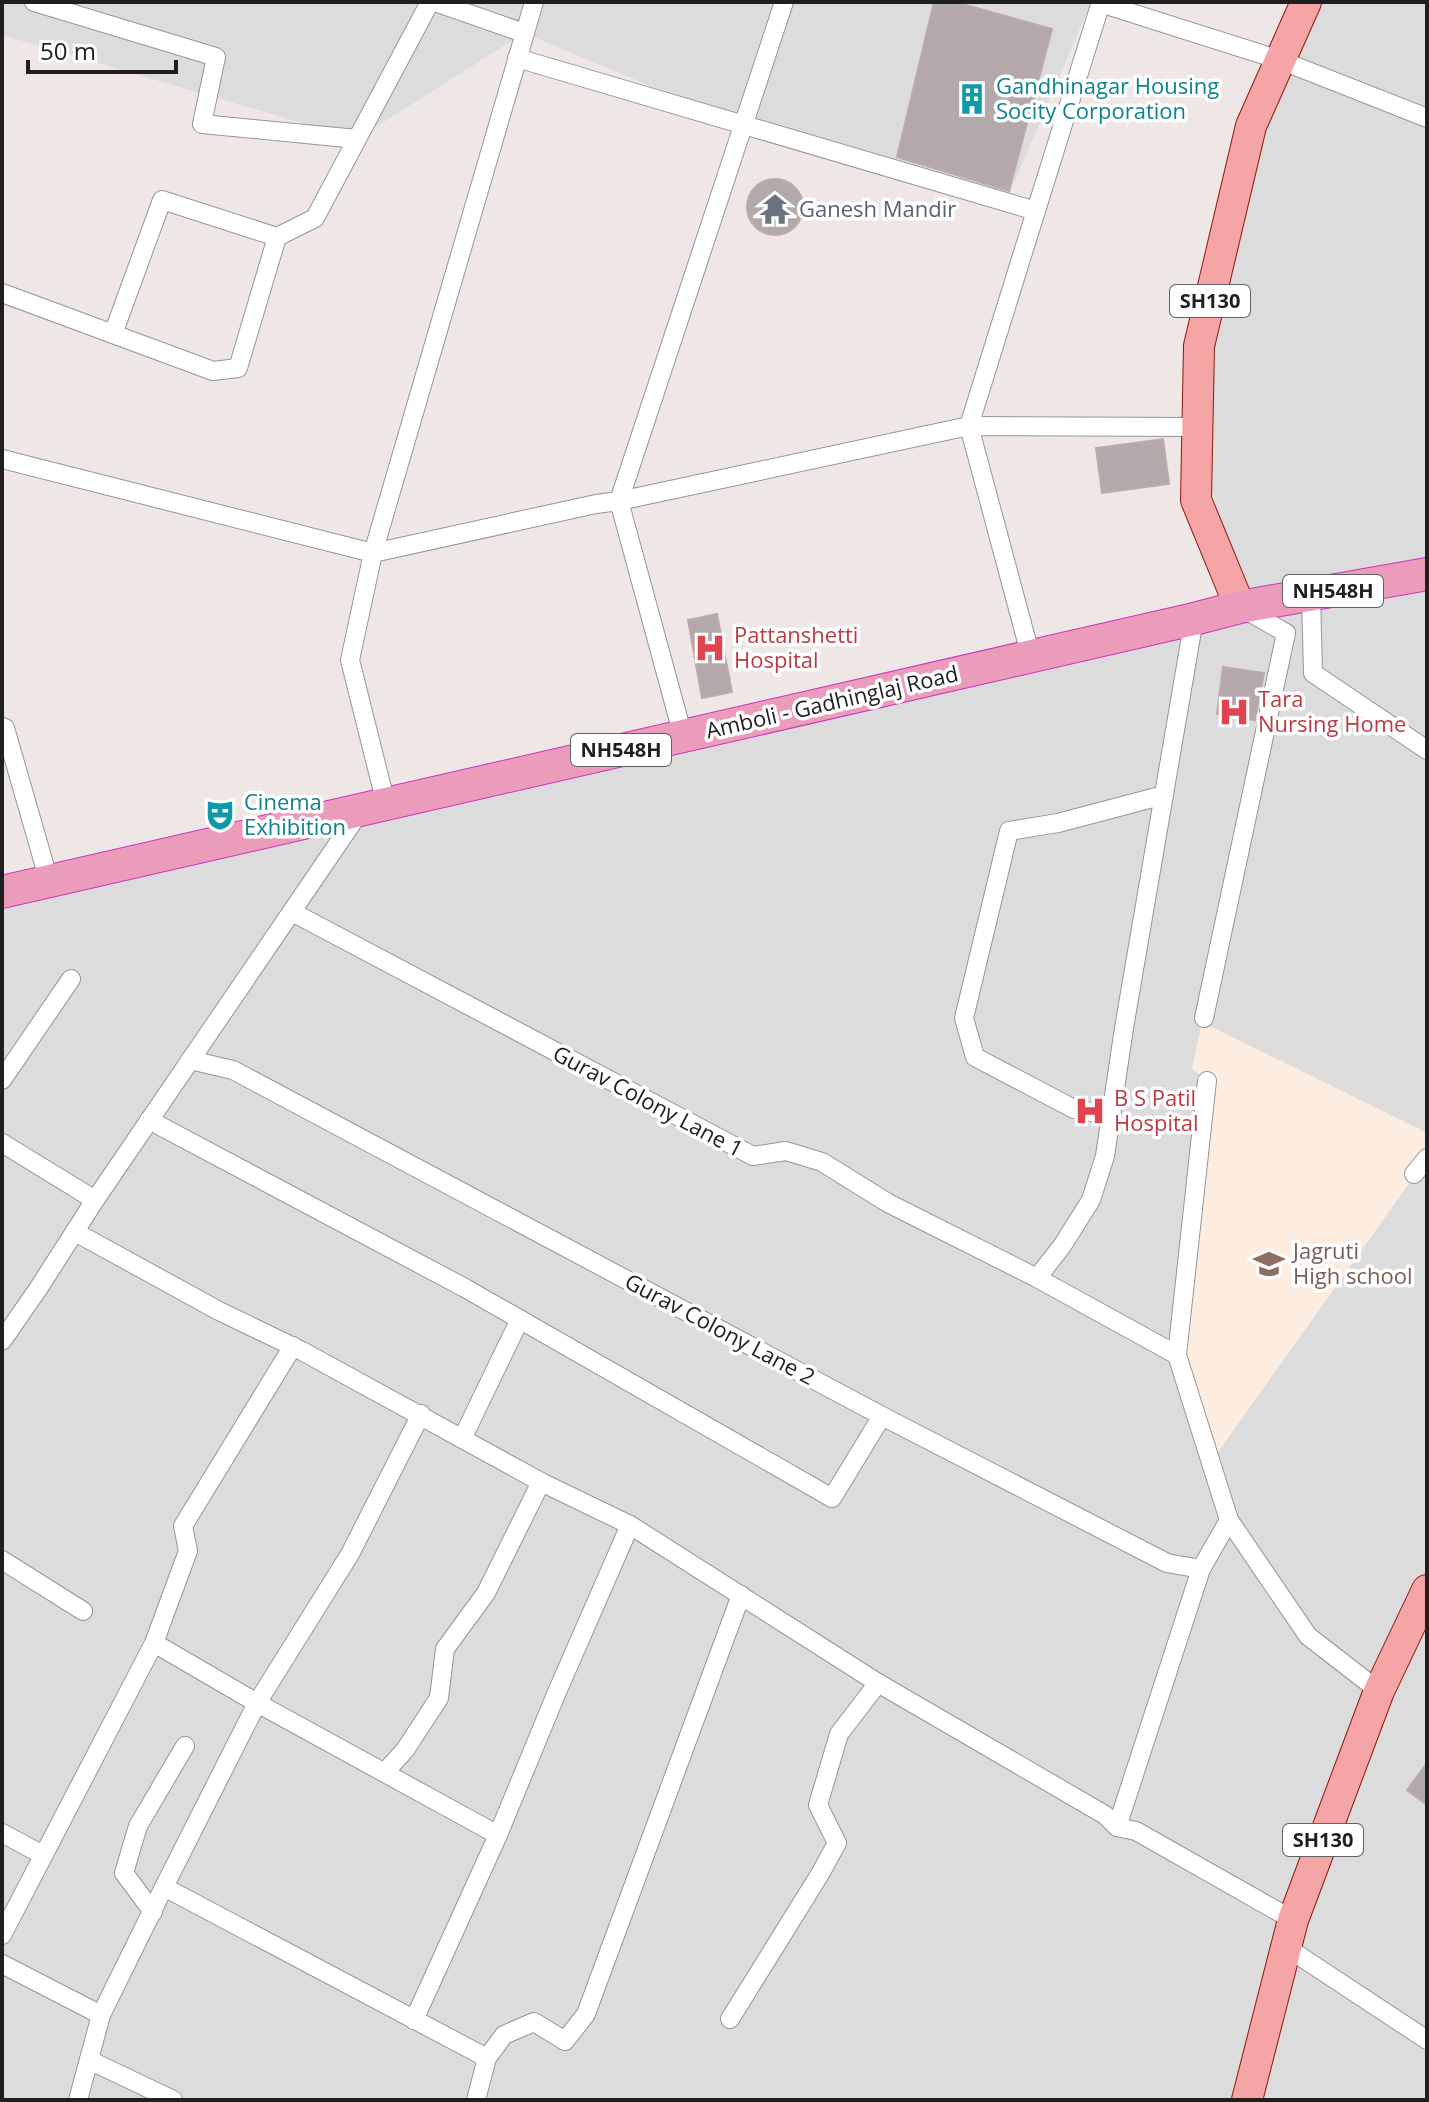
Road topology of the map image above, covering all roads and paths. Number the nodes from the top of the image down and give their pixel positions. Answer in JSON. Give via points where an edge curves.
{"nodes":[{"id":1,"x":34,"y":2,"type":"edge"},
{"id":2,"x":432,"y":2,"type":"edge"},
{"id":3,"x":534,"y":2,"type":"edge"},
{"id":4,"x":784,"y":2,"type":"edge"},
{"id":5,"x":1306,"y":2,"type":"edge"},
{"id":6,"x":1101,"y":3,"type":"edge"},
{"id":7,"x":524,"y":33,"type":"junction"},
{"id":8,"x":517,"y":58,"type":"junction"},
{"id":9,"x":1280,"y":60,"type":"junction"},
{"id":10,"x":1427,"y":118,"type":"edge"},
{"id":11,"x":743,"y":125,"type":"junction"},
{"id":12,"x":357,"y":139,"type":"junction"},
{"id":13,"x":1036,"y":211,"type":"junction"},
{"id":14,"x":277,"y":237,"type":"junction"},
{"id":15,"x":2,"y":293,"type":"edge"},
{"id":16,"x":113,"y":334,"type":"junction"},
{"id":17,"x":969,"y":426,"type":"junction"},
{"id":18,"x":1197,"y":427,"type":"junction"},
{"id":19,"x":2,"y":459,"type":"edge"},
{"id":20,"x":619,"y":501,"type":"junction"},
{"id":21,"x":373,"y":553,"type":"junction"},
{"id":22,"x":1427,"y":574,"type":"edge"},
{"id":23,"x":1311,"y":595,"type":"junction"},
{"id":24,"x":1240,"y":607,"type":"junction"},
{"id":25,"x":1194,"y":619,"type":"junction"},
{"id":26,"x":1031,"y":657,"type":"junction"},
{"id":27,"x":2,"y":727,"type":"edge"},
{"id":28,"x":683,"y":736,"type":"junction"},
{"id":29,"x":1427,"y":750,"type":"edge"},
{"id":30,"x":1164,"y":795,"type":"junction"},
{"id":31,"x":374,"y":807,"type":"junction"},
{"id":32,"x":49,"y":881,"type":"junction"},
{"id":33,"x":2,"y":892,"type":"edge"},
{"id":34,"x":292,"y":912,"type":"junction"},
{"id":35,"x":71,"y":979,"type":"dead end"},
{"id":36,"x":1204,"y":1018,"type":"dead end"},
{"id":37,"x":190,"y":1060,"type":"junction"},
{"id":38,"x":2,"y":1080,"type":"edge"},
{"id":39,"x":1207,"y":1081,"type":"dead end"},
{"id":40,"x":1111,"y":1115,"type":"junction"},
{"id":41,"x":149,"y":1120,"type":"junction"},
{"id":42,"x":2,"y":1143,"type":"edge"},
{"id":43,"x":1427,"y":1158,"type":"edge"},
{"id":44,"x":1414,"y":1174,"type":"dead end"},
{"id":45,"x":95,"y":1200,"type":"junction"},
{"id":46,"x":75,"y":1232,"type":"junction"},
{"id":47,"x":1037,"y":1278,"type":"junction"},
{"id":48,"x":520,"y":1319,"type":"junction"},
{"id":49,"x":2,"y":1341,"type":"edge"},
{"id":50,"x":293,"y":1346,"type":"junction"},
{"id":51,"x":1177,"y":1355,"type":"junction"},
{"id":52,"x":421,"y":1414,"type":"junction"},
{"id":53,"x":882,"y":1416,"type":"junction"},
{"id":54,"x":463,"y":1437,"type":"junction"},
{"id":55,"x":541,"y":1482,"type":"junction"},
{"id":56,"x":1229,"y":1520,"type":"junction"},
{"id":57,"x":630,"y":1525,"type":"junction"},
{"id":58,"x":2,"y":1560,"type":"edge"},
{"id":59,"x":1201,"y":1569,"type":"junction"},
{"id":60,"x":1427,"y":1590,"type":"edge"},
{"id":61,"x":741,"y":1595,"type":"junction"},
{"id":62,"x":83,"y":1611,"type":"dead end"},
{"id":63,"x":154,"y":1643,"type":"junction"},
{"id":64,"x":878,"y":1683,"type":"junction"},
{"id":65,"x":1379,"y":1691,"type":"junction"},
{"id":66,"x":257,"y":1703,"type":"junction"},
{"id":67,"x":185,"y":1746,"type":"dead end"},
{"id":68,"x":385,"y":1772,"type":"junction"},
{"id":69,"x":1117,"y":1827,"type":"junction"},
{"id":70,"x":2,"y":1833,"type":"edge"},
{"id":71,"x":498,"y":1835,"type":"junction"},
{"id":72,"x":43,"y":1855,"type":"junction"},
{"id":73,"x":164,"y":1887,"type":"junction"},
{"id":74,"x":153,"y":1912,"type":"junction"},
{"id":75,"x":1290,"y":1933,"type":"junction"},
{"id":76,"x":2,"y":1935,"type":"edge"},
{"id":77,"x":2,"y":1964,"type":"edge"},
{"id":78,"x":101,"y":2015,"type":"junction"},
{"id":79,"x":730,"y":2019,"type":"dead end"},
{"id":80,"x":414,"y":2020,"type":"junction"},
{"id":81,"x":1427,"y":2040,"type":"edge"},
{"id":82,"x":487,"y":2058,"type":"junction"},
{"id":83,"x":89,"y":2060,"type":"junction"},
{"id":84,"x":78,"y":2100,"type":"edge"},
{"id":85,"x":173,"y":2100,"type":"edge"},
{"id":86,"x":476,"y":2100,"type":"edge"},
{"id":87,"x":1247,"y":2100,"type":"edge"}],
"edges":[{"from":1,"to":12,"type":"street","via":[[216,57],[202,124]]},
{"from":2,"to":7,"type":"street"},
{"from":2,"to":12,"type":"street"},
{"from":3,"to":7,"type":"street"},
{"from":4,"to":11,"type":"street"},
{"from":5,"to":9,"type":"main road","number":"SH130"},
{"from":6,"to":9,"type":"street"},
{"from":6,"to":13,"type":"street"},
{"from":7,"to":8,"type":"street"},
{"from":8,"to":11,"type":"street"},
{"from":8,"to":21,"type":"street"},
{"from":9,"to":10,"type":"street"},
{"from":9,"to":18,"type":"main road","number":"SH130","via":[[1251,126],[1199,346]]},
{"from":11,"to":13,"type":"street"},
{"from":11,"to":20,"type":"street"},
{"from":12,"to":14,"type":"street","via":[[315,218]]},
{"from":13,"to":17,"type":"street"},
{"from":14,"to":16,"type":"street","via":[[162,200]]},
{"from":14,"to":16,"type":"street","via":[[238,368],[213,371]]},
{"from":15,"to":16,"type":"street"},
{"from":17,"to":18,"type":"street"},
{"from":17,"to":20,"type":"street"},
{"from":17,"to":26,"type":"street"},
{"from":18,"to":24,"type":"main road","number":"SH130","via":[[1196,500]]},
{"from":19,"to":21,"type":"street"},
{"from":20,"to":21,"type":"street"},
{"from":20,"to":28,"type":"street"},
{"from":21,"to":31,"type":"street","via":[[350,660]]},
{"from":22,"to":23,"type":"highway","number":"NH548H"},
{"from":23,"to":24,"type":"highway","number":"NH548H"},
{"from":23,"to":29,"type":"street","via":[[1313,673]]},
{"from":24,"to":25,"type":"highway","name":"Amboli - Gadhinglaj Road","number":"NH548H"},
{"from":24,"to":36,"type":"street","via":[[1286,633]]},
{"from":25,"to":26,"type":"highway","name":"Amboli - Gadhinglaj Road","number":"NH548H"},
{"from":25,"to":30,"type":"street"},
{"from":26,"to":28,"type":"highway","name":"Amboli - Gadhinglaj Road","number":"NH548H"},
{"from":27,"to":32,"type":"street"},
{"from":28,"to":31,"type":"highway","name":"Amboli - Gadhinglaj Road","number":"NH548H"},
{"from":30,"to":40,"type":"street"},
{"from":30,"to":40,"type":"street","via":[[1009,831],[964,1018],[975,1057],[1074,1109]]},
{"from":31,"to":32,"type":"highway","name":"Amboli - Gadhinglaj Road","number":"NH548H"},
{"from":31,"to":34,"type":"street"},
{"from":32,"to":33,"type":"highway","name":"Amboli - Gadhinglaj Road","number":"NH548H"},
{"from":34,"to":37,"type":"street"},
{"from":34,"to":47,"type":"street","name":"Gurav Colony Lane 1","via":[[753,1156],[786,1151],[822,1162],[888,1203]]},
{"from":35,"to":38,"type":"street"},
{"from":37,"to":41,"type":"street"},
{"from":37,"to":53,"type":"street","name":"Gurav Colony Lane 2","via":[[233,1070]]},
{"from":39,"to":51,"type":"street"},
{"from":40,"to":47,"type":"street","via":[[1091,1200]]},
{"from":41,"to":45,"type":"street"},
{"from":41,"to":48,"type":"street"},
{"from":42,"to":45,"type":"street"},
{"from":43,"to":44,"type":"street"},
{"from":45,"to":46,"type":"street"},
{"from":46,"to":49,"type":"street"},
{"from":46,"to":50,"type":"street"},
{"from":47,"to":51,"type":"street","name":"Gurav Colony Lane 1"},
{"from":48,"to":53,"type":"street","via":[[832,1498]]},
{"from":48,"to":54,"type":"street"},
{"from":50,"to":52,"type":"street"},
{"from":50,"to":63,"type":"street","via":[[183,1526],[188,1551]]},
{"from":51,"to":56,"type":"street"},
{"from":52,"to":54,"type":"street"},
{"from":52,"to":66,"type":"street","via":[[350,1554]]},
{"from":53,"to":59,"type":"street","name":"Gurav Colony Lane 2","via":[[1167,1563]]},
{"from":54,"to":55,"type":"street"},
{"from":55,"to":57,"type":"street"},
{"from":55,"to":68,"type":"street","via":[[486,1593],[445,1649],[439,1698]]},
{"from":56,"to":59,"type":"street"},
{"from":56,"to":65,"type":"street","via":[[1308,1636]]},
{"from":57,"to":61,"type":"street"},
{"from":57,"to":71,"type":"street"},
{"from":58,"to":62,"type":"street"},
{"from":59,"to":69,"type":"street"},
{"from":60,"to":65,"type":"main road","number":"SH130"},
{"from":61,"to":64,"type":"street"},
{"from":61,"to":82,"type":"street","via":[[586,2014],[565,2041],[534,2022],[504,2035]]},
{"from":63,"to":66,"type":"street"},
{"from":63,"to":72,"type":"street"},
{"from":64,"to":69,"type":"street","via":[[1105,1815]]},
{"from":64,"to":79,"type":"street","via":[[839,1734],[818,1805],[837,1843]]},
{"from":65,"to":75,"type":"main road","number":"SH130"},
{"from":66,"to":68,"type":"street"},
{"from":66,"to":73,"type":"street"},
{"from":67,"to":74,"type":"street","via":[[138,1826],[124,1873]]},
{"from":68,"to":71,"type":"street"},
{"from":69,"to":75,"type":"street","via":[[1136,1831]]},
{"from":70,"to":72,"type":"street"},
{"from":71,"to":80,"type":"street"},
{"from":72,"to":76,"type":"street"},
{"from":73,"to":74,"type":"street"},
{"from":73,"to":80,"type":"street"},
{"from":74,"to":78,"type":"street"},
{"from":75,"to":81,"type":"street"},
{"from":75,"to":87,"type":"main road","number":"SH130"},
{"from":77,"to":78,"type":"street"},
{"from":78,"to":83,"type":"street"},
{"from":80,"to":82,"type":"street"},
{"from":82,"to":86,"type":"street"},
{"from":83,"to":84,"type":"street"},
{"from":83,"to":85,"type":"street"}]}
